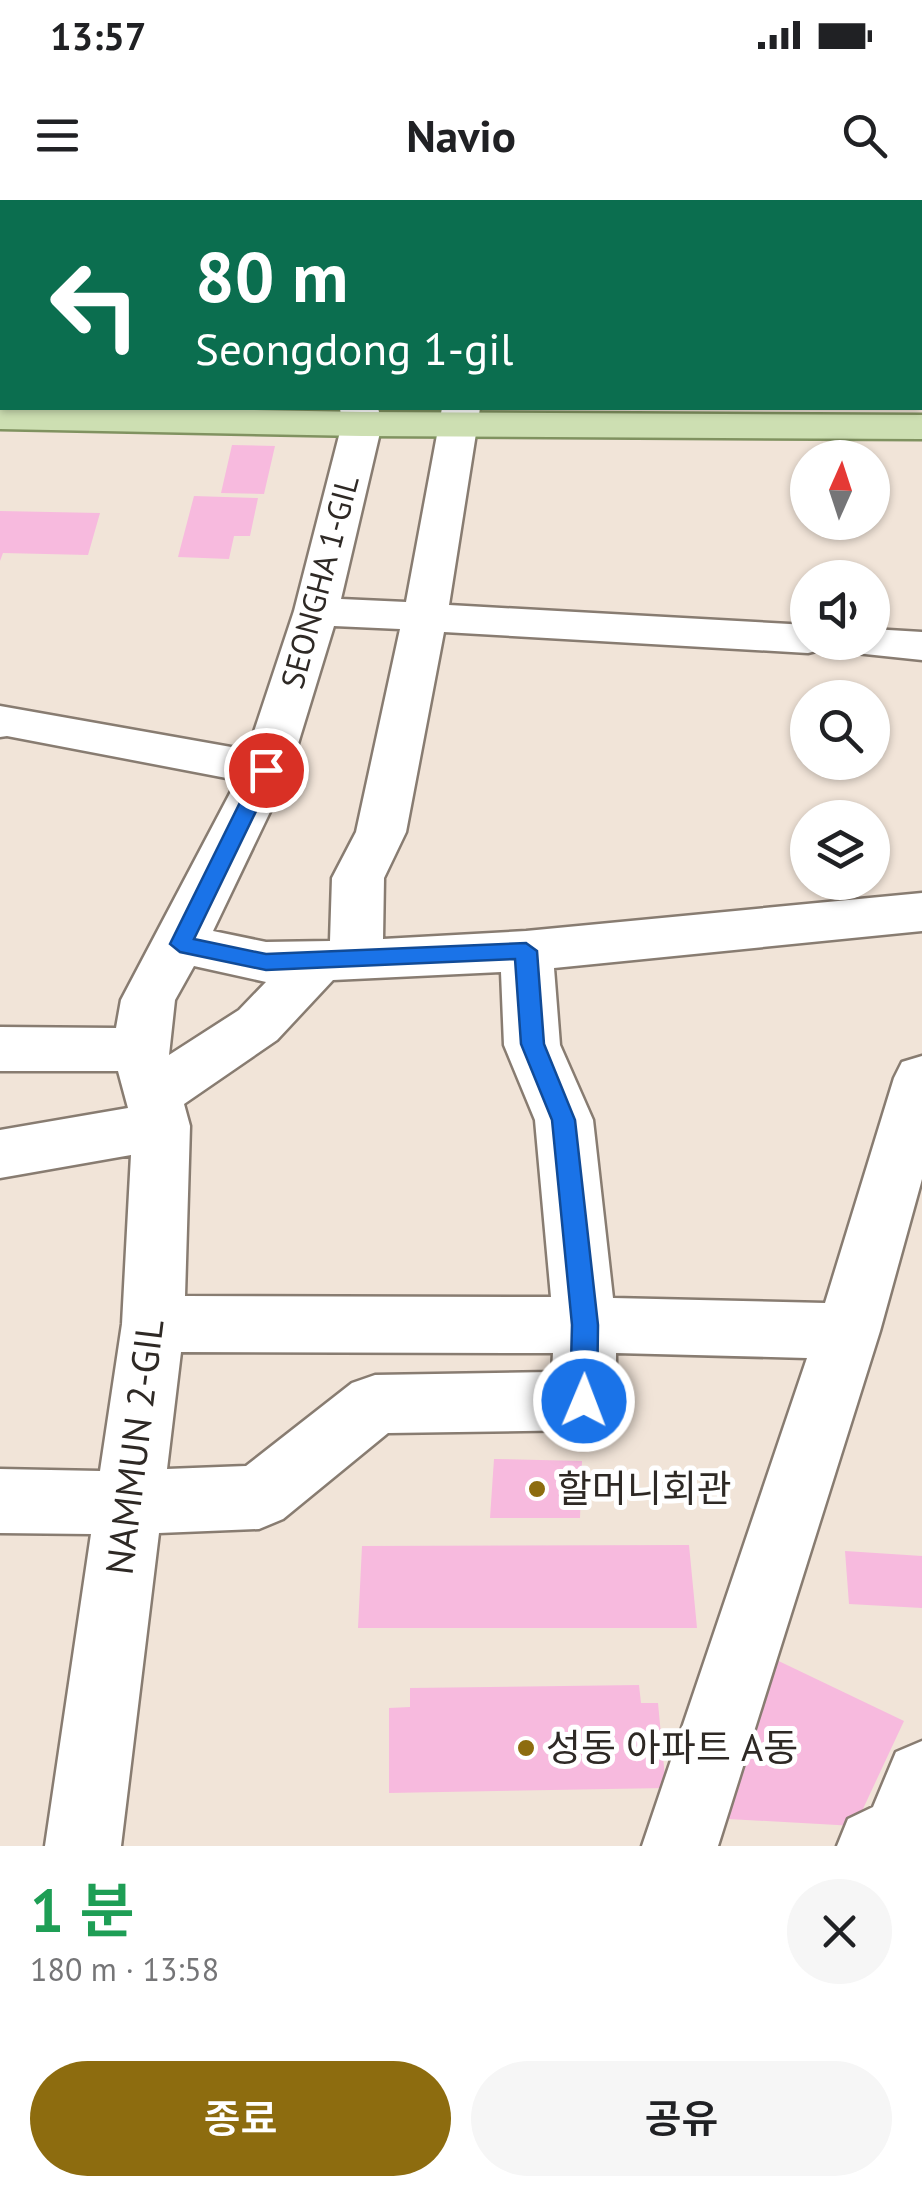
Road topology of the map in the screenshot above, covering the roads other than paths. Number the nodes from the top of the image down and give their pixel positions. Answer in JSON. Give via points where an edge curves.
{"nodes":[{"id":1,"x":490,"y":200,"type":"edge"},
{"id":2,"x":516,"y":200,"type":"edge"},
{"id":3,"x":361,"y":416,"type":"edge"},
{"id":4,"x":460,"y":416,"type":"edge"},
{"id":5,"x":0,"y":417,"type":"edge"},
{"id":6,"x":922,"y":427,"type":"edge"},
{"id":7,"x":316,"y":612,"type":"junction"},
{"id":8,"x":424,"y":618,"type":"junction"},
{"id":9,"x":790,"y":639,"type":"edge"},
{"id":10,"x":890,"y":644,"type":"edge"},
{"id":11,"x":922,"y":646,"type":"edge"},
{"id":12,"x":0,"y":722,"type":"edge"},
{"id":13,"x":266,"y":770,"type":"junction"},
{"id":14,"x":922,"y":912,"type":"edge"},
{"id":15,"x":180,"y":944,"type":"junction"},
{"id":16,"x":526,"y":951,"type":"junction"},
{"id":17,"x":337,"y":961,"type":"junction"},
{"id":18,"x":0,"y":1049,"type":"edge"},
{"id":19,"x":922,"y":1078,"type":"edge"},
{"id":20,"x":152,"y":1090,"type":"junction"},
{"id":21,"x":0,"y":1154,"type":"edge"},
{"id":22,"x":153,"y":1324,"type":"junction"},
{"id":23,"x":585,"y":1325,"type":"junction"},
{"id":24,"x":848,"y":1331,"type":"junction"},
{"id":25,"x":0,"y":1501,"type":"edge"},
{"id":26,"x":129,"y":1503,"type":"junction"},
{"id":27,"x":922,"y":1778,"type":"edge"},
{"id":28,"x":82,"y":1846,"type":"edge"},
{"id":29,"x":680,"y":1846,"type":"edge"},
{"id":30,"x":874,"y":1846,"type":"edge"}],
"edges":[{"from":1,"to":2,"type":"street"},
{"from":3,"to":4,"type":"main road"},
{"from":3,"to":5,"type":"main road"},
{"from":3,"to":7,"type":"street","name":"SEONGHA 1-GIL"},
{"from":4,"to":6,"type":"main road"},
{"from":4,"to":8,"type":"street"},
{"from":7,"to":8,"type":"street"},
{"from":7,"to":13,"type":"street","name":"SEONGHA 1-GIL"},
{"from":8,"to":9,"type":"street"},
{"from":8,"to":17,"type":"street","via":[[381,832],[358,878]]},
{"from":10,"to":11,"type":"street"},
{"from":12,"to":13,"type":"street"},
{"from":13,"to":15,"type":"street","name":"SEONGHA 1-GIL"},
{"from":14,"to":16,"type":"street"},
{"from":15,"to":17,"type":"street","via":[[266,962]]},
{"from":15,"to":20,"type":"street","name":"SEONGHA 1-GIL","via":[[148,1000]]},
{"from":16,"to":17,"type":"street"},
{"from":16,"to":23,"type":"street","via":[[532,1044],[564,1120]]},
{"from":17,"to":20,"type":"street","via":[[258,1025]]},
{"from":18,"to":20,"type":"street"},
{"from":19,"to":24,"type":"street"},
{"from":20,"to":21,"type":"street"},
{"from":20,"to":22,"type":"street","name":"NAMMUN 2-GIL"},
{"from":22,"to":23,"type":"street"},
{"from":22,"to":26,"type":"street","name":"NAMMUN 2-GIL"},
{"from":23,"to":24,"type":"street"},
{"from":23,"to":26,"type":"street","via":[[584,1401],[376,1404],[259,1497]]},
{"from":24,"to":29,"type":"street"},
{"from":25,"to":26,"type":"street"},
{"from":26,"to":28,"type":"street","name":"NAMMUN 2-GIL"},
{"from":27,"to":30,"type":"street","via":[[900,1834]]}]}
